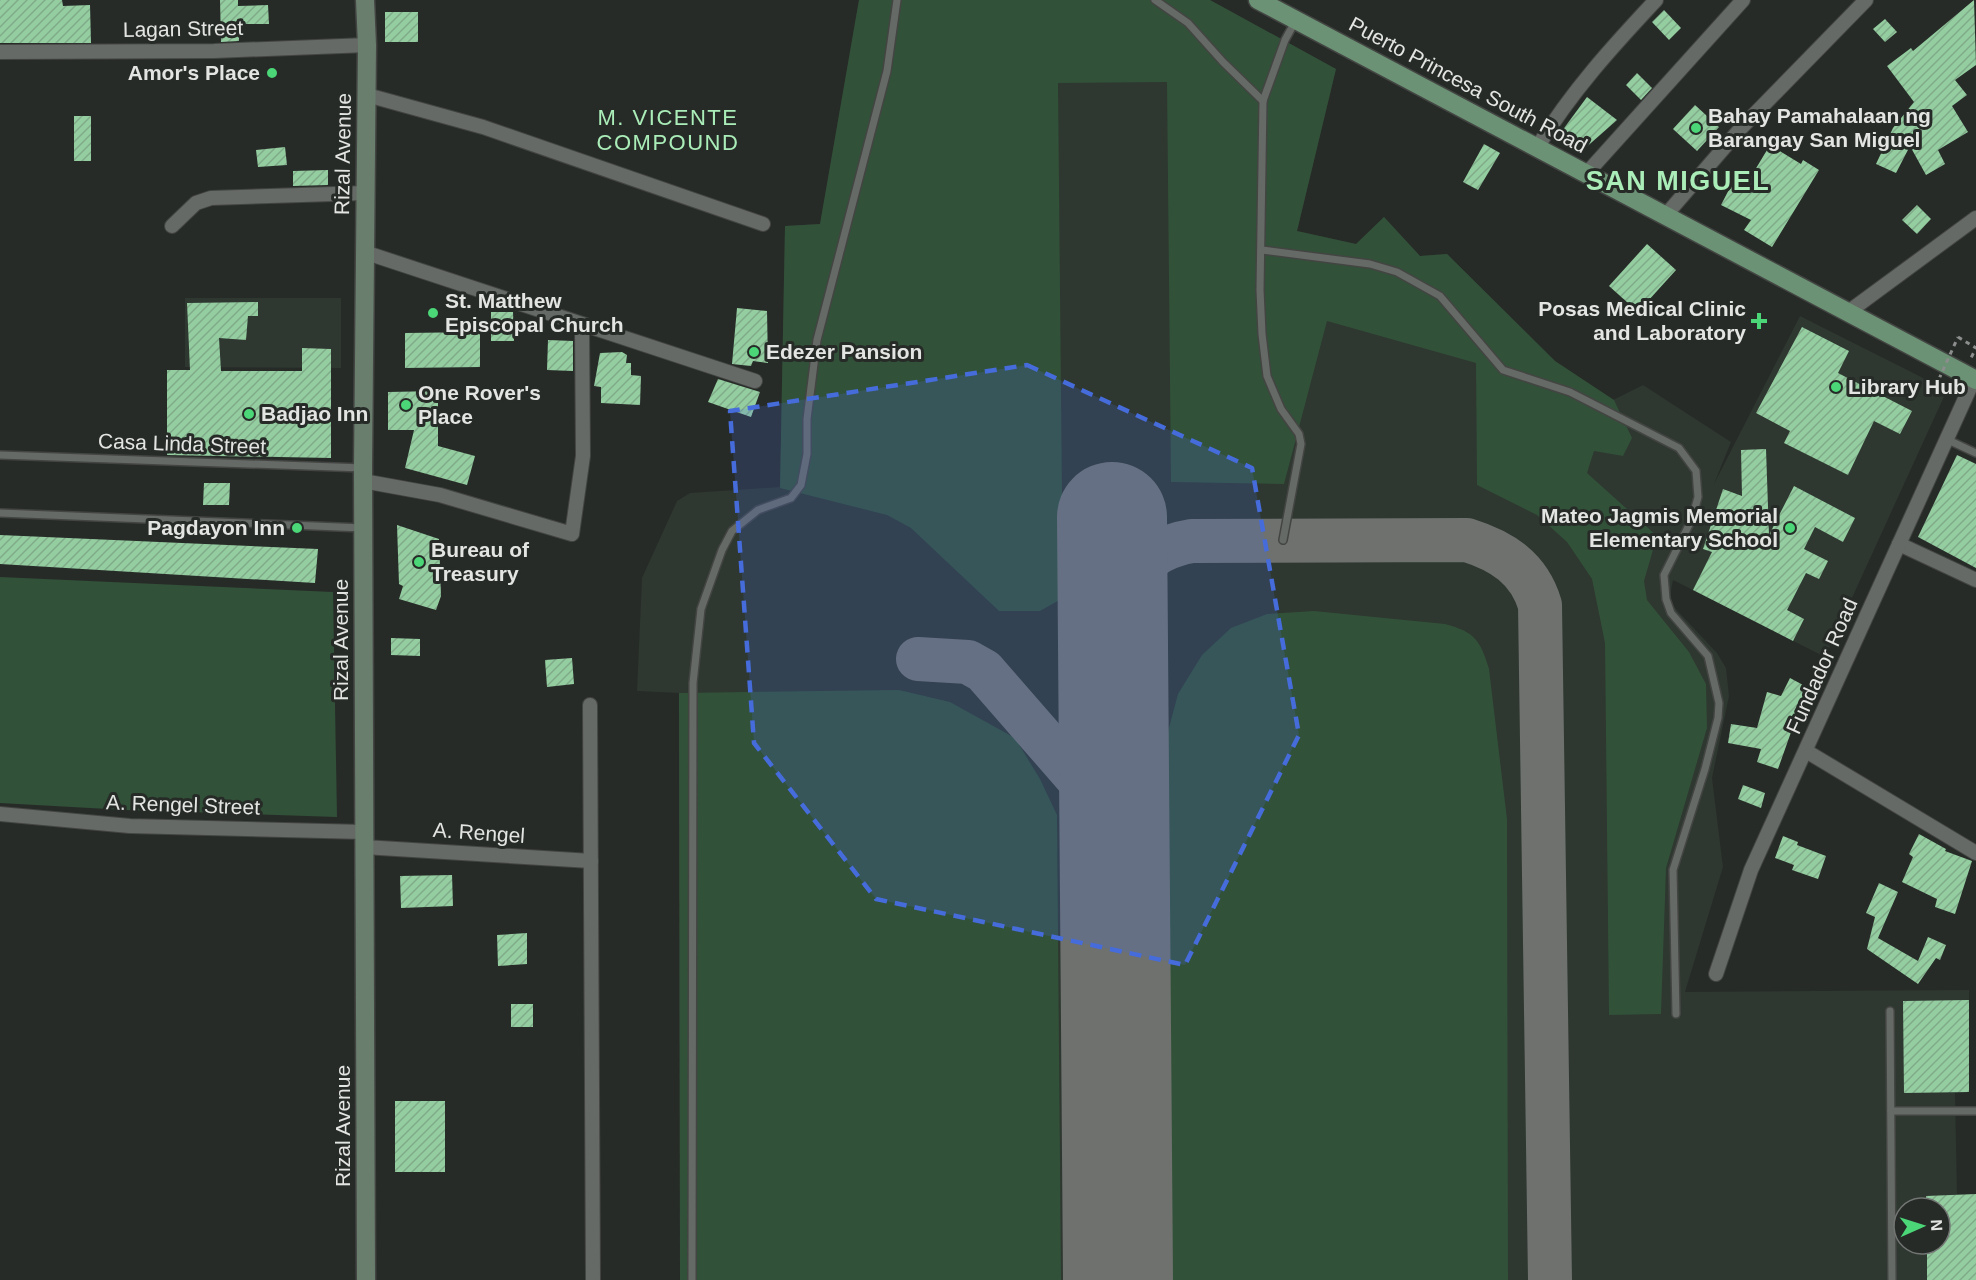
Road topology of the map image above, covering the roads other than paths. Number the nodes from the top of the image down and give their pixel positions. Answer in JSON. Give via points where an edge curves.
{"nodes":[{"id":1,"x":365,"y":0,"type":"edge"},
{"id":2,"x":897,"y":0,"type":"edge"},
{"id":3,"x":1155,"y":0,"type":"edge"},
{"id":4,"x":1258,"y":0,"type":"edge"},
{"id":5,"x":1656,"y":0,"type":"edge"},
{"id":6,"x":1743,"y":0,"type":"edge"},
{"id":7,"x":1866,"y":0,"type":"edge"},
{"id":8,"x":1296,"y":20,"type":"junction"},
{"id":9,"x":367,"y":45,"type":"junction"},
{"id":10,"x":0,"y":52,"type":"edge"},
{"id":11,"x":367,"y":95,"type":"junction"},
{"id":12,"x":1263,"y":101,"type":"junction"},
{"id":13,"x":1538,"y":146,"type":"junction"},
{"id":14,"x":1587,"y":173,"type":"junction"},
{"id":15,"x":365,"y":193,"type":"junction"},
{"id":16,"x":1665,"y":216,"type":"junction"},
{"id":17,"x":1976,"y":218,"type":"edge"},
{"id":18,"x":763,"y":224,"type":"dead end"},
{"id":19,"x":172,"y":226,"type":"dead end"},
{"id":20,"x":1262,"y":250,"type":"junction"},
{"id":21,"x":364,"y":252,"type":"junction"},
{"id":22,"x":1846,"y":312,"type":"junction"},
{"id":23,"x":582,"y":325,"type":"junction"},
{"id":24,"x":1975,"y":379,"type":"edge"},
{"id":25,"x":755,"y":381,"type":"dead end"},
{"id":26,"x":1946,"y":439,"type":"junction"},
{"id":27,"x":1976,"y":453,"type":"edge"},
{"id":28,"x":0,"y":455,"type":"edge"},
{"id":29,"x":363,"y":474,"type":"junction"},
{"id":30,"x":0,"y":513,"type":"edge"},
{"id":31,"x":363,"y":528,"type":"junction"},
{"id":32,"x":1282,"y":540,"type":"dead end"},
{"id":33,"x":1899,"y":544,"type":"junction"},
{"id":34,"x":1976,"y":580,"type":"edge"},
{"id":35,"x":590,"y":705,"type":"dead end"},
{"id":36,"x":1806,"y":751,"type":"junction"},
{"id":37,"x":0,"y":814,"type":"edge"},
{"id":38,"x":364,"y":839,"type":"junction"},
{"id":39,"x":1976,"y":853,"type":"edge"},
{"id":40,"x":591,"y":861,"type":"junction"},
{"id":41,"x":1716,"y":974,"type":"dead end"},
{"id":42,"x":1890,"y":1011,"type":"dead end"},
{"id":43,"x":1676,"y":1014,"type":"dead end"},
{"id":44,"x":1891,"y":1111,"type":"junction"},
{"id":45,"x":1976,"y":1111,"type":"edge"},
{"id":46,"x":366,"y":1280,"type":"edge"},
{"id":47,"x":593,"y":1280,"type":"edge"},
{"id":48,"x":692,"y":1280,"type":"edge"},
{"id":49,"x":1892,"y":1280,"type":"edge"}],
"edges":[{"from":1,"to":9,"type":"street","name":"Rizal Avenue"},
{"from":2,"to":48,"type":"lane","via":[[887,71],[817,340],[801,485],[790,498],[758,510],[732,531],[701,609],[693,683]]},
{"from":3,"to":12,"type":"lane","via":[[1188,23]]},
{"from":4,"to":8,"type":"main road","name":"Puerto Princesa South Road"},
{"from":5,"to":13,"type":"street","via":[[1594,66],[1563,105]]},
{"from":6,"to":14,"type":"street"},
{"from":7,"to":16,"type":"street","via":[[1742,127]]},
{"from":8,"to":12,"type":"lane"},
{"from":8,"to":13,"type":"main road","name":"Puerto Princesa South Road"},
{"from":9,"to":10,"type":"street","name":"Lagan Street","via":[[214,51]]},
{"from":9,"to":11,"type":"street","name":"Rizal Avenue"},
{"from":11,"to":15,"type":"street","name":"Rizal Avenue"},
{"from":11,"to":18,"type":"street","via":[[483,126]]},
{"from":12,"to":20,"type":"lane"},
{"from":13,"to":14,"type":"main road","name":"Puerto Princesa South Road"},
{"from":14,"to":16,"type":"main road","name":"Puerto Princesa South Road"},
{"from":15,"to":19,"type":"street","via":[[211,198],[196,203]]},
{"from":15,"to":21,"type":"street","name":"Rizal Avenue"},
{"from":16,"to":22,"type":"main road","name":"Puerto Princesa South Road"},
{"from":17,"to":22,"type":"street"},
{"from":20,"to":32,"type":"lane","via":[[1262,334],[1267,376],[1301,444]]},
{"from":20,"to":43,"type":"lane","via":[[1370,264],[1418,282],[1452,307],[1503,370],[1560,387],[1664,437],[1679,447],[1696,471],[1696,507],[1664,575],[1664,586],[1671,613],[1708,656],[1719,703],[1705,769],[1673,870]]},
{"from":21,"to":23,"type":"street"},
{"from":21,"to":29,"type":"street","name":"Rizal Avenue"},
{"from":22,"to":24,"type":"main road","name":"Puerto Princesa South Road"},
{"from":23,"to":25,"type":"street"},
{"from":23,"to":29,"type":"street","via":[[583,456],[572,534]]},
{"from":24,"to":26,"type":"street","name":"Fundador Road"},
{"from":26,"to":27,"type":"lane"},
{"from":26,"to":33,"type":"street","name":"Fundador Road"},
{"from":28,"to":29,"type":"lane","name":"Casa Linda Street"},
{"from":29,"to":31,"type":"street","name":"Rizal Avenue"},
{"from":30,"to":31,"type":"lane"},
{"from":31,"to":38,"type":"street","name":"Rizal Avenue"},
{"from":33,"to":34,"type":"street"},
{"from":33,"to":36,"type":"street","name":"Fundador Road"},
{"from":35,"to":40,"type":"street"},
{"from":36,"to":39,"type":"street"},
{"from":36,"to":41,"type":"street","name":"Fundador Road","via":[[1752,870]]},
{"from":37,"to":38,"type":"street","name":"A. Rengel Street","via":[[129,826]]},
{"from":38,"to":40,"type":"street","name":"A. Rengel"},
{"from":38,"to":46,"type":"street","name":"Rizal Avenue"},
{"from":40,"to":47,"type":"street"},
{"from":42,"to":44,"type":"lane"},
{"from":44,"to":45,"type":"lane"},
{"from":44,"to":49,"type":"lane"}]}
